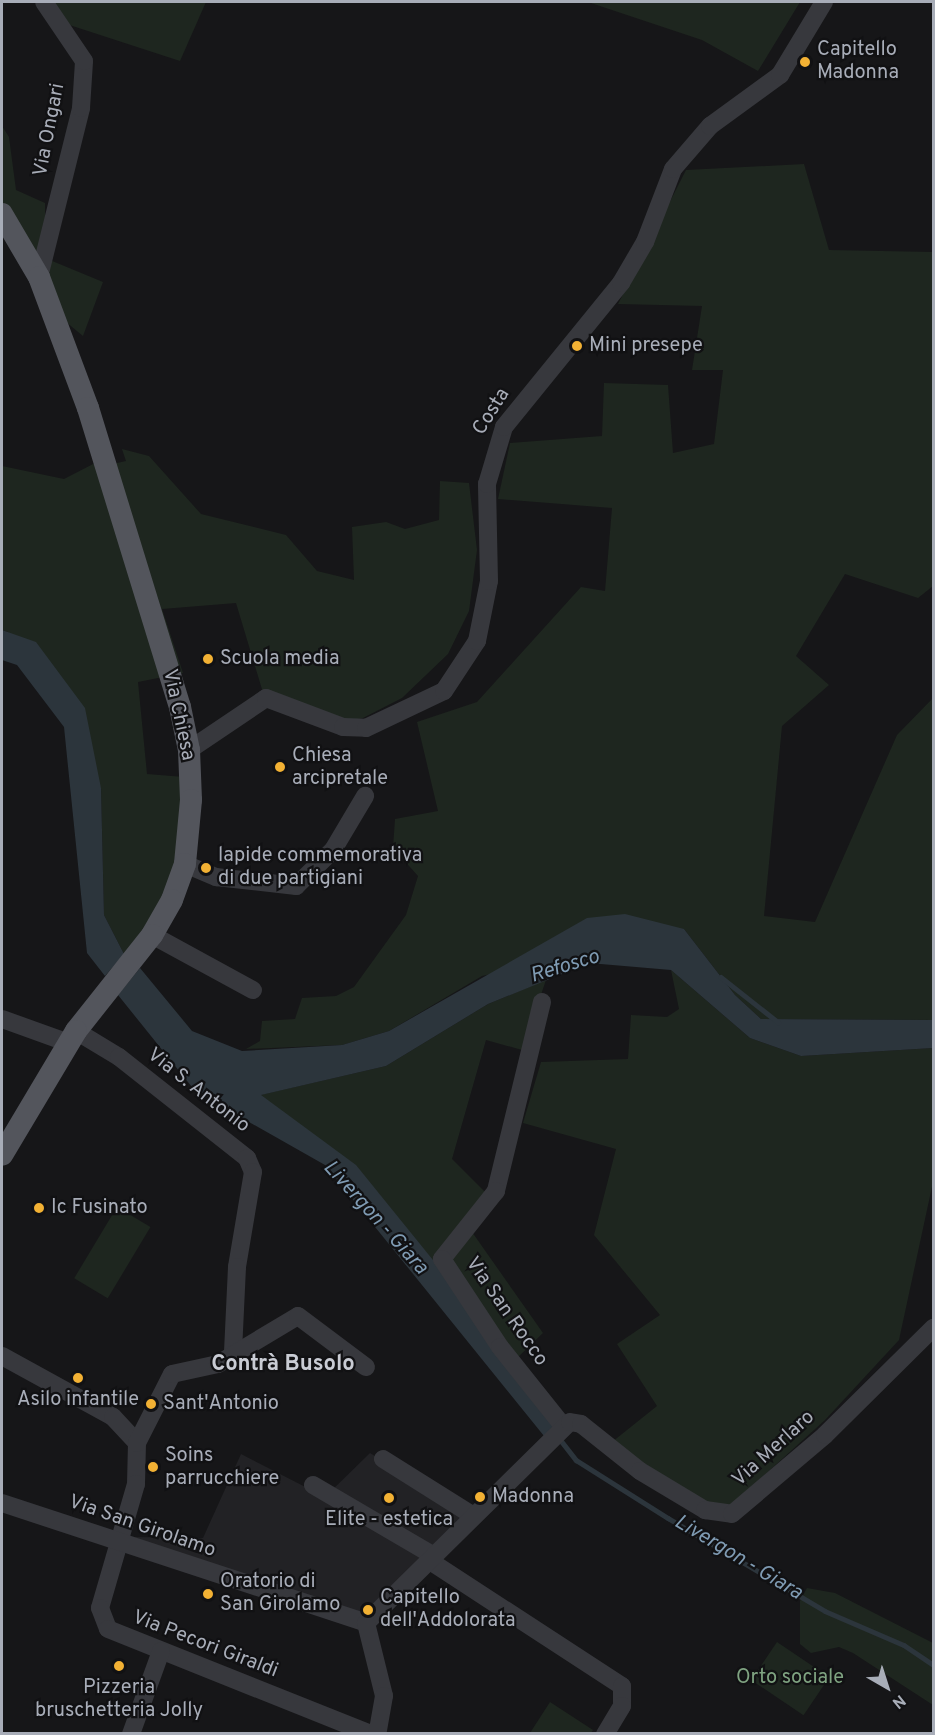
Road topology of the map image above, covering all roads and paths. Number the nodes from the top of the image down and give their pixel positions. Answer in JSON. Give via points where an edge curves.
{"nodes":[{"id":1,"x":44,"y":2,"type":"edge"},
{"id":2,"x":824,"y":2,"type":"edge"},
{"id":3,"x":2,"y":214,"type":"edge"},
{"id":4,"x":39,"y":277,"type":"junction"},
{"id":5,"x":189,"y":750,"type":"junction"},
{"id":6,"x":365,"y":796,"type":"dead end"},
{"id":7,"x":185,"y":864,"type":"junction"},
{"id":8,"x":152,"y":935,"type":"junction"},
{"id":9,"x":253,"y":990,"type":"dead end"},
{"id":10,"x":542,"y":1002,"type":"dead end"},
{"id":11,"x":2,"y":1019,"type":"edge"},
{"id":12,"x":73,"y":1037,"type":"junction"},
{"id":13,"x":2,"y":1155,"type":"edge"},
{"id":14,"x":933,"y":1327,"type":"edge"},
{"id":15,"x":233,"y":1353,"type":"junction"},
{"id":16,"x":2,"y":1356,"type":"edge"},
{"id":17,"x":366,"y":1367,"type":"dead end"},
{"id":18,"x":563,"y":1426,"type":"junction"},
{"id":19,"x":137,"y":1443,"type":"junction"},
{"id":20,"x":383,"y":1459,"type":"dead end"},
{"id":21,"x":313,"y":1485,"type":"dead end"},
{"id":22,"x":2,"y":1503,"type":"edge"},
{"id":23,"x":472,"y":1515,"type":"junction"},
{"id":24,"x":116,"y":1544,"type":"junction"},
{"id":25,"x":432,"y":1558,"type":"junction"},
{"id":26,"x":366,"y":1623,"type":"junction"},
{"id":27,"x":161,"y":1652,"type":"junction"},
{"id":28,"x":131,"y":1734,"type":"edge"},
{"id":29,"x":370,"y":1734,"type":"edge"},
{"id":30,"x":377,"y":1734,"type":"edge"},
{"id":31,"x":605,"y":1734,"type":"edge"}],
"edges":[{"from":1,"to":4,"type":"street","name":"Via Ongari","via":[[84,61],[81,108]]},
{"from":2,"to":5,"type":"street","name":"Costa","via":[[780,75],[710,126],[673,169],[645,242],[621,283],[504,427],[487,484],[489,581],[477,641],[444,691],[366,728],[343,727],[266,698]]},
{"from":3,"to":4,"type":"main road","name":"Via Chiesa"},
{"from":4,"to":5,"type":"main road","name":"Via Chiesa","via":[[88,408]]},
{"from":5,"to":7,"type":"main road","name":"Via Chiesa"},
{"from":6,"to":7,"type":"street","via":[[333,850],[296,886],[216,877]]},
{"from":7,"to":8,"type":"main road","name":"Via Chiesa"},
{"from":8,"to":9,"type":"street"},
{"from":8,"to":12,"type":"main road","name":"Via Chiesa"},
{"from":10,"to":18,"type":"street","name":"Via San Rocco","via":[[496,1191],[442,1259],[500,1347]]},
{"from":11,"to":12,"type":"street","name":"Via S. Antonio"},
{"from":12,"to":13,"type":"main road","name":"Via Chiesa"},
{"from":12,"to":15,"type":"street","name":"Via S. Antonio","via":[[119,1057],[247,1158],[253,1172],[237,1267]]},
{"from":14,"to":18,"type":"street","name":"Via Merlaro","via":[[817,1443],[732,1514],[705,1510],[640,1471],[580,1424]]},
{"from":15,"to":17,"type":"street","via":[[298,1316]]},
{"from":15,"to":19,"type":"street","via":[[218,1364],[172,1374]]},
{"from":16,"to":19,"type":"street","via":[[113,1417]]},
{"from":18,"to":23,"type":"street"},
{"from":19,"to":24,"type":"street","name":"Via Pecori Giraldi","via":[[136,1484]]},
{"from":20,"to":23,"type":"street"},
{"from":21,"to":25,"type":"street"},
{"from":22,"to":24,"type":"street","name":"Via San Girolamo"},
{"from":23,"to":25,"type":"street"},
{"from":24,"to":26,"type":"street","name":"Via San Girolamo"},
{"from":24,"to":27,"type":"street","name":"Via Pecori Giraldi","via":[[102,1617],[114,1634]]},
{"from":25,"to":26,"type":"street"},
{"from":25,"to":31,"type":"street","via":[[622,1686],[622,1706]]},
{"from":26,"to":30,"type":"street","via":[[384,1695]]},
{"from":27,"to":28,"type":"street"},
{"from":27,"to":29,"type":"street","name":"Via Pecori Giraldi"}]}
